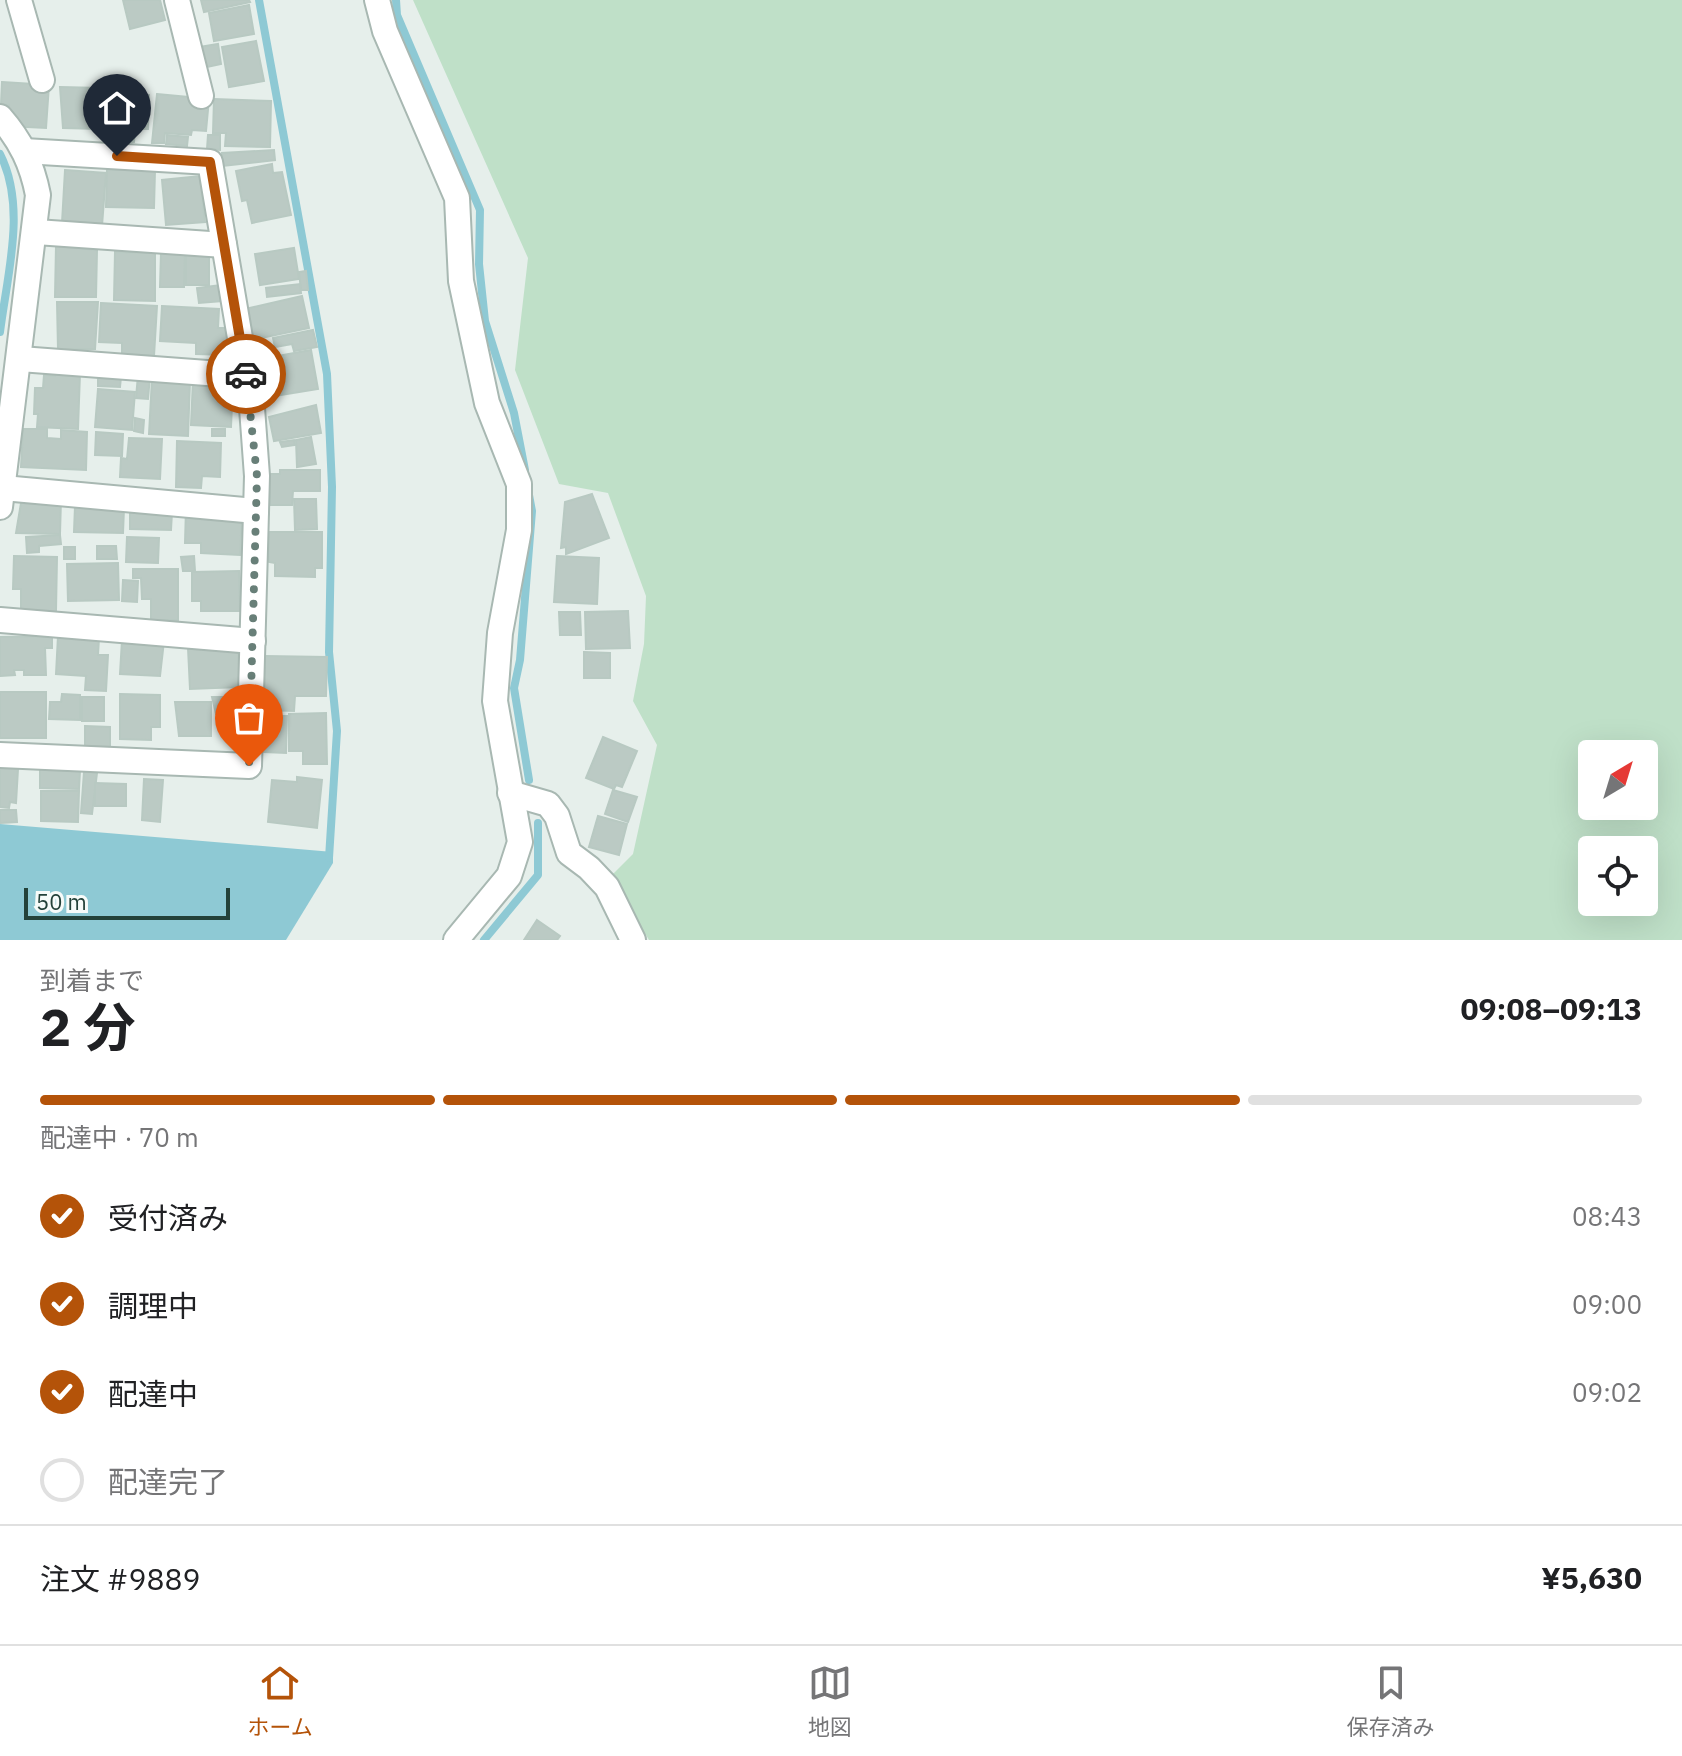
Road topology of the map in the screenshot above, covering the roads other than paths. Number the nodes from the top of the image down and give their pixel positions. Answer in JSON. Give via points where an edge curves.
{"nodes":[{"id":1,"x":19,"y":0,"type":"edge"},
{"id":2,"x":177,"y":0,"type":"edge"},
{"id":3,"x":377,"y":0,"type":"edge"},
{"id":4,"x":42,"y":80,"type":"dead end"},
{"id":5,"x":201,"y":96,"type":"dead end"},
{"id":6,"x":0,"y":117,"type":"edge"},
{"id":7,"x":24,"y":151,"type":"junction"},
{"id":8,"x":36,"y":232,"type":"junction"},
{"id":9,"x":224,"y":245,"type":"junction"},
{"id":10,"x":20,"y":359,"type":"junction"},
{"id":11,"x":247,"y":376,"type":"junction"},
{"id":12,"x":1,"y":498,"type":"edge"},
{"id":13,"x":256,"y":511,"type":"junction"},
{"id":14,"x":0,"y":620,"type":"edge"},
{"id":15,"x":253,"y":641,"type":"junction"},
{"id":16,"x":0,"y":755,"type":"edge"},
{"id":17,"x":510,"y":793,"type":"junction"},
{"id":18,"x":456,"y":940,"type":"edge"},
{"id":19,"x":633,"y":940,"type":"edge"}],
"edges":[{"from":1,"to":4,"type":"street"},
{"from":2,"to":5,"type":"street"},
{"from":3,"to":17,"type":"street","via":[[385,31],[457,198],[461,281],[487,403],[519,484],[519,530],[500,633],[495,701]]},
{"from":6,"to":7,"type":"street"},
{"from":7,"to":8,"type":"street","via":[[38,195]]},
{"from":7,"to":9,"type":"street","via":[[210,162]]},
{"from":8,"to":9,"type":"street"},
{"from":8,"to":10,"type":"street"},
{"from":9,"to":11,"type":"street"},
{"from":10,"to":11,"type":"street"},
{"from":10,"to":12,"type":"street"},
{"from":11,"to":13,"type":"street"},
{"from":12,"to":13,"type":"street"},
{"from":13,"to":15,"type":"street"},
{"from":14,"to":15,"type":"street"},
{"from":15,"to":16,"type":"street","via":[[249,766]]},
{"from":17,"to":18,"type":"street","via":[[520,842],[509,876]]},
{"from":17,"to":19,"type":"street","via":[[548,804],[569,853],[607,887]]}]}
